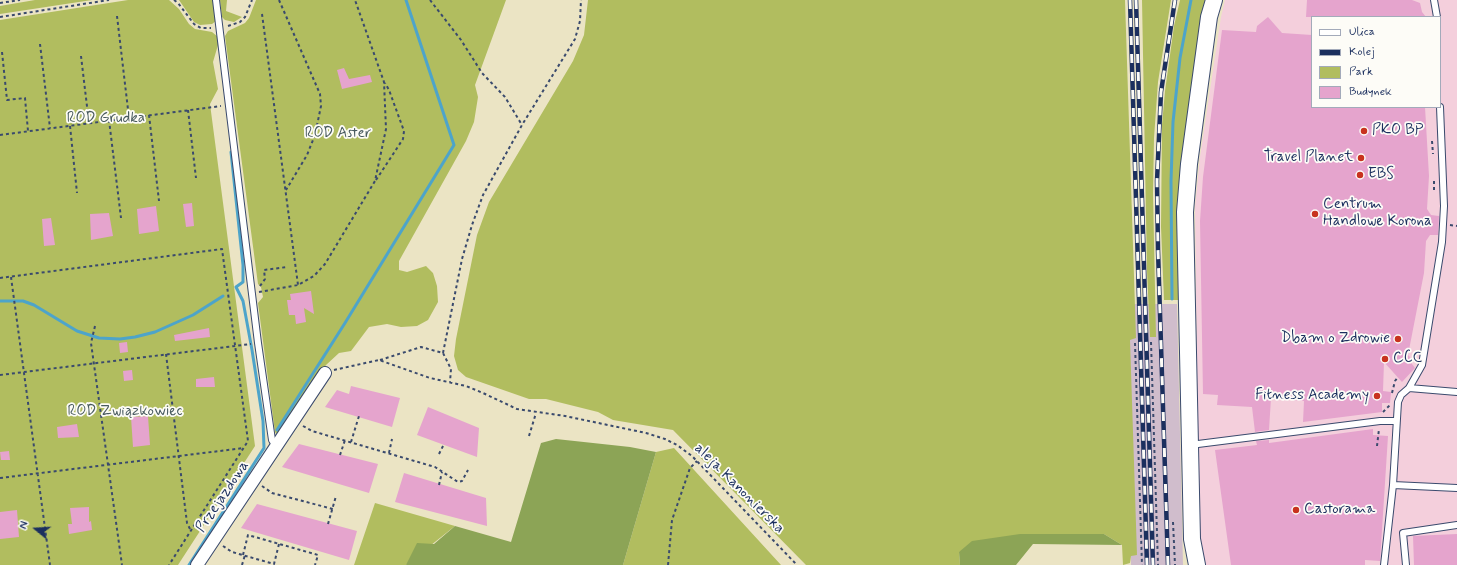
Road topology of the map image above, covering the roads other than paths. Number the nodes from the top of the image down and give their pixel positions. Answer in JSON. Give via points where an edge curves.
{"nodes":[{"id":1,"x":216,"y":0,"type":"edge"},
{"id":2,"x":1214,"y":0,"type":"edge"},
{"id":3,"x":1434,"y":0,"type":"edge"},
{"id":4,"x":1437,"y":16,"type":"edge"},
{"id":5,"x":1440,"y":108,"type":"edge"},
{"id":6,"x":325,"y":373,"type":"road end"},
{"id":7,"x":1408,"y":388,"type":"junction"},
{"id":8,"x":1457,"y":392,"type":"edge"},
{"id":9,"x":1396,"y":421,"type":"junction"},
{"id":10,"x":1190,"y":445,"type":"junction"},
{"id":11,"x":276,"y":446,"type":"junction"},
{"id":12,"x":1393,"y":485,"type":"junction"},
{"id":13,"x":1457,"y":488,"type":"edge"},
{"id":14,"x":1457,"y":525,"type":"edge"},
{"id":15,"x":197,"y":565,"type":"edge"},
{"id":16,"x":1197,"y":565,"type":"edge"},
{"id":17,"x":1384,"y":565,"type":"edge"},
{"id":18,"x":1406,"y":565,"type":"edge"}],
"edges":[{"from":1,"to":11,"type":"lane","via":[[258,343],[272,440]]},
{"from":2,"to":10,"type":"street","via":[[1209,17],[1189,164],[1186,212]]},
{"from":3,"to":4,"type":"lane"},
{"from":5,"to":7,"type":"lane","via":[[1444,206],[1442,242],[1422,365]]},
{"from":6,"to":11,"type":"street","name":"Przejazdowa"},
{"from":7,"to":8,"type":"lane"},
{"from":7,"to":9,"type":"lane","via":[[1398,402]]},
{"from":9,"to":10,"type":"lane"},
{"from":9,"to":12,"type":"lane"},
{"from":10,"to":16,"type":"street","via":[[1192,539]]},
{"from":11,"to":15,"type":"street","name":"Przejazdowa"},
{"from":12,"to":13,"type":"lane"},
{"from":12,"to":17,"type":"lane"},
{"from":14,"to":18,"type":"lane","via":[[1403,533]]}]}
